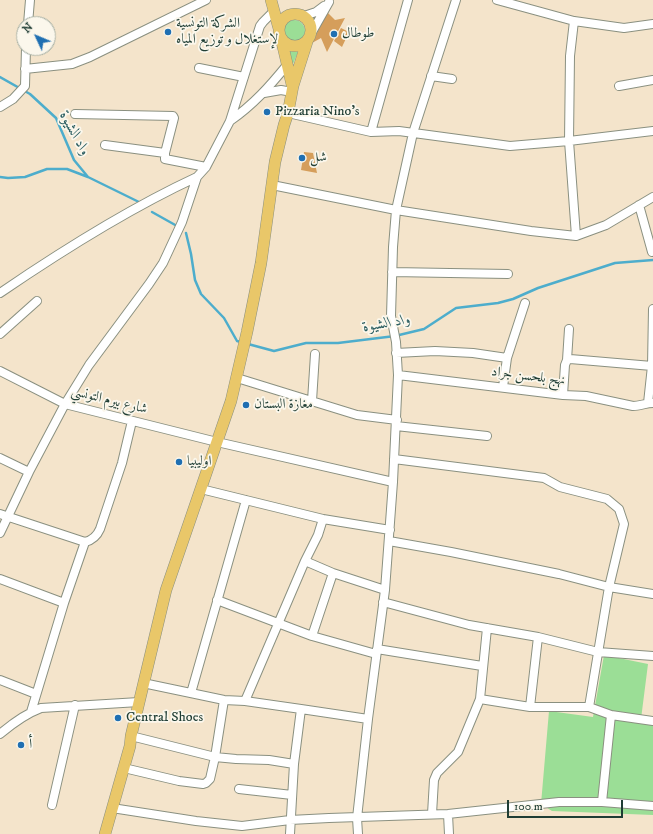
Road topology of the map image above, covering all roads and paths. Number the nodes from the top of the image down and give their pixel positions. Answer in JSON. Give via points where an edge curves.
{"nodes":[{"id":1,"x":30,"y":0,"type":"edge"},
{"id":2,"x":206,"y":0,"type":"edge"},
{"id":3,"x":271,"y":0,"type":"edge"},
{"id":4,"x":274,"y":0,"type":"edge"},
{"id":5,"x":408,"y":0,"type":"edge"},
{"id":6,"x":456,"y":0,"type":"edge"},
{"id":7,"x":497,"y":0,"type":"edge"},
{"id":8,"x":329,"y":1,"type":"edge"},
{"id":9,"x":273,"y":12,"type":"junction"},
{"id":10,"x":299,"y":15,"type":"junction"},
{"id":11,"x":29,"y":16,"type":"edge"},
{"id":12,"x":574,"y":21,"type":"junction"},
{"id":13,"x":653,"y":24,"type":"edge"},
{"id":14,"x":280,"y":34,"type":"junction"},
{"id":15,"x":309,"y":37,"type":"junction"},
{"id":16,"x":26,"y":56,"type":"edge"},
{"id":17,"x":287,"y":65,"type":"junction"},
{"id":18,"x":199,"y":68,"type":"dead end"},
{"id":19,"x":25,"y":69,"type":"junction"},
{"id":20,"x":431,"y":76,"type":"junction"},
{"id":21,"x":244,"y":77,"type":"junction"},
{"id":22,"x":452,"y":78,"type":"dead end"},
{"id":23,"x":653,"y":80,"type":"edge"},
{"id":24,"x":619,"y":86,"type":"dead end"},
{"id":25,"x":292,"y":89,"type":"junction"},
{"id":26,"x":264,"y":93,"type":"junction"},
{"id":27,"x":0,"y":107,"type":"edge"},
{"id":28,"x":288,"y":112,"type":"junction"},
{"id":29,"x":75,"y":114,"type":"dead end"},
{"id":30,"x":230,"y":121,"type":"junction"},
{"id":31,"x":653,"y":131,"type":"edge"},
{"id":32,"x":371,"y":132,"type":"junction"},
{"id":33,"x":413,"y":134,"type":"junction"},
{"id":34,"x":569,"y":142,"type":"junction"},
{"id":35,"x":105,"y":145,"type":"dead end"},
{"id":36,"x":165,"y":153,"type":"junction"},
{"id":37,"x":206,"y":167,"type":"junction"},
{"id":38,"x":197,"y":177,"type":"junction"},
{"id":39,"x":272,"y":185,"type":"junction"},
{"id":40,"x":653,"y":197,"type":"edge"},
{"id":41,"x":639,"y":205,"type":"junction"},
{"id":42,"x":396,"y":210,"type":"junction"},
{"id":43,"x":576,"y":236,"type":"junction"},
{"id":44,"x":652,"y":252,"type":"edge"},
{"id":45,"x":392,"y":272,"type":"junction"},
{"id":46,"x":508,"y":274,"type":"dead end"},
{"id":47,"x":0,"y":292,"type":"edge"},
{"id":48,"x":38,"y":301,"type":"dead end"},
{"id":49,"x":524,"y":303,"type":"dead end"},
{"id":50,"x":653,"y":309,"type":"edge"},
{"id":51,"x":569,"y":329,"type":"dead end"},
{"id":52,"x":0,"y":334,"type":"edge"},
{"id":53,"x":396,"y":353,"type":"junction"},
{"id":54,"x":315,"y":354,"type":"dead end"},
{"id":55,"x":507,"y":358,"type":"junction"},
{"id":56,"x":567,"y":360,"type":"junction"},
{"id":57,"x":652,"y":366,"type":"junction"},
{"id":58,"x":0,"y":371,"type":"edge"},
{"id":59,"x":398,"y":375,"type":"junction"},
{"id":60,"x":237,"y":378,"type":"junction"},
{"id":61,"x":503,"y":387,"type":"junction"},
{"id":62,"x":563,"y":395,"type":"junction"},
{"id":63,"x":312,"y":401,"type":"junction"},
{"id":64,"x":650,"y":403,"type":"edge"},
{"id":65,"x":65,"y":404,"type":"junction"},
{"id":66,"x":132,"y":421,"type":"junction"},
{"id":67,"x":396,"y":423,"type":"junction"},
{"id":68,"x":487,"y":436,"type":"dead end"},
{"id":69,"x":217,"y":442,"type":"junction"},
{"id":70,"x":0,"y":458,"type":"edge"},
{"id":71,"x":394,"y":459,"type":"junction"},
{"id":72,"x":29,"y":472,"type":"junction"},
{"id":73,"x":393,"y":482,"type":"junction"},
{"id":74,"x":201,"y":489,"type":"junction"},
{"id":75,"x":246,"y":500,"type":"junction"},
{"id":76,"x":4,"y":515,"type":"edge"},
{"id":77,"x":323,"y":519,"type":"junction"},
{"id":78,"x":390,"y":530,"type":"junction"},
{"id":79,"x":0,"y":533,"type":"edge"},
{"id":80,"x":389,"y":541,"type":"junction"},
{"id":81,"x":85,"y":542,"type":"junction"},
{"id":82,"x":305,"y":561,"type":"junction"},
{"id":83,"x":333,"y":573,"type":"junction"},
{"id":84,"x":0,"y":579,"type":"edge"},
{"id":85,"x":609,"y":587,"type":"junction"},
{"id":86,"x":385,"y":590,"type":"junction"},
{"id":87,"x":653,"y":594,"type":"edge"},
{"id":88,"x":217,"y":600,"type":"junction"},
{"id":89,"x":383,"y":602,"type":"junction"},
{"id":90,"x":64,"y":603,"type":"junction"},
{"id":91,"x":278,"y":624,"type":"junction"},
{"id":92,"x":487,"y":628,"type":"junction"},
{"id":93,"x":312,"y":636,"type":"junction"},
{"id":94,"x":538,"y":637,"type":"junction"},
{"id":95,"x":376,"y":651,"type":"junction"},
{"id":96,"x":598,"y":652,"type":"junction"},
{"id":97,"x":653,"y":656,"type":"edge"},
{"id":98,"x":482,"y":666,"type":"junction"},
{"id":99,"x":0,"y":680,"type":"edge"},
{"id":100,"x":144,"y":683,"type":"junction"},
{"id":101,"x":191,"y":693,"type":"junction"},
{"id":102,"x":36,"y":694,"type":"junction"},
{"id":103,"x":480,"y":699,"type":"junction"},
{"id":104,"x":224,"y":700,"type":"junction"},
{"id":105,"x":246,"y":701,"type":"junction"},
{"id":106,"x":139,"y":702,"type":"junction"},
{"id":107,"x":75,"y":706,"type":"junction"},
{"id":108,"x":530,"y":707,"type":"junction"},
{"id":109,"x":589,"y":707,"type":"junction"},
{"id":110,"x":301,"y":708,"type":"junction"},
{"id":111,"x":31,"y":712,"type":"junction"},
{"id":112,"x":611,"y":715,"type":"junction"},
{"id":113,"x":368,"y":719,"type":"junction"},
{"id":114,"x":653,"y":721,"type":"edge"},
{"id":115,"x":0,"y":734,"type":"edge"},
{"id":116,"x":131,"y":736,"type":"junction"},
{"id":117,"x":215,"y":757,"type":"junction"},
{"id":118,"x":294,"y":764,"type":"junction"},
{"id":119,"x":124,"y":768,"type":"junction"},
{"id":120,"x":239,"y":789,"type":"dead end"},
{"id":121,"x":292,"y":795,"type":"junction"},
{"id":122,"x":602,"y":802,"type":"junction"},
{"id":123,"x":52,"y":805,"type":"dead end"},
{"id":124,"x":653,"y":806,"type":"edge"},
{"id":125,"x":112,"y":808,"type":"junction"},
{"id":126,"x":432,"y":814,"type":"junction"},
{"id":127,"x":448,"y":814,"type":"junction"},
{"id":128,"x":357,"y":818,"type":"junction"},
{"id":129,"x":290,"y":820,"type":"junction"},
{"id":130,"x":241,"y":830,"type":"edge"},
{"id":131,"x":105,"y":834,"type":"edge"},
{"id":132,"x":290,"y":834,"type":"edge"},
{"id":133,"x":358,"y":834,"type":"edge"},
{"id":134,"x":449,"y":834,"type":"edge"}],
"edges":[{"from":1,"to":11,"type":"street"},
{"from":2,"to":19,"type":"street","via":[[72,64]]},
{"from":3,"to":9,"type":"main road"},
{"from":4,"to":10,"type":"main road","via":[[287,12]]},
{"from":5,"to":32,"type":"street"},
{"from":6,"to":20,"type":"street"},
{"from":7,"to":12,"type":"street"},
{"from":8,"to":10,"type":"street","via":[[316,12]]},
{"from":8,"to":15,"type":"street"},
{"from":9,"to":14,"type":"main road"},
{"from":9,"to":21,"type":"street","via":[[260,26]]},
{"from":10,"to":14,"type":"main road","via":[[286,17],[280,25]]},
{"from":10,"to":15,"type":"main road","via":[[309,22]]},
{"from":12,"to":13,"type":"street","via":[[624,28]]},
{"from":12,"to":34,"type":"street","via":[[570,56]]},
{"from":14,"to":15,"type":"main road","via":[[284,42],[293,47],[298,47]]},
{"from":14,"to":17,"type":"main road"},
{"from":15,"to":25,"type":"main road"},
{"from":16,"to":19,"type":"street"},
{"from":17,"to":25,"type":"main road"},
{"from":17,"to":26,"type":"street"},
{"from":18,"to":21,"type":"street"},
{"from":19,"to":27,"type":"street","via":[[24,86],[14,99]]},
{"from":20,"to":22,"type":"street"},
{"from":20,"to":33,"type":"street"},
{"from":21,"to":30,"type":"street"},
{"from":23,"to":24,"type":"street"},
{"from":25,"to":26,"type":"street"},
{"from":25,"to":28,"type":"main road"},
{"from":26,"to":30,"type":"street"},
{"from":28,"to":32,"type":"street"},
{"from":28,"to":39,"type":"main road"},
{"from":29,"to":36,"type":"street","via":[[173,116]]},
{"from":30,"to":37,"type":"street"},
{"from":31,"to":34,"type":"street"},
{"from":32,"to":33,"type":"street"},
{"from":33,"to":34,"type":"street","via":[[510,146]]},
{"from":33,"to":42,"type":"street"},
{"from":34,"to":43,"type":"street"},
{"from":35,"to":36,"type":"street"},
{"from":36,"to":37,"type":"street","via":[[166,159]]},
{"from":37,"to":38,"type":"street"},
{"from":38,"to":47,"type":"street","via":[[99,229]]},
{"from":38,"to":65,"type":"street","via":[[182,222],[163,263],[89,365]]},
{"from":39,"to":42,"type":"street"},
{"from":39,"to":60,"type":"main road","via":[[261,263]]},
{"from":40,"to":41,"type":"street"},
{"from":41,"to":43,"type":"street","via":[[606,224]]},
{"from":41,"to":44,"type":"street"},
{"from":42,"to":43,"type":"street"},
{"from":42,"to":45,"type":"street"},
{"from":45,"to":46,"type":"street"},
{"from":45,"to":53,"type":"street","via":[[391,316]]},
{"from":48,"to":52,"type":"street"},
{"from":49,"to":55,"type":"street"},
{"from":50,"to":57,"type":"street"},
{"from":51,"to":56,"type":"street"},
{"from":53,"to":55,"type":"street","via":[[435,351]]},
{"from":53,"to":59,"type":"street"},
{"from":54,"to":63,"type":"street"},
{"from":55,"to":61,"type":"street"},
{"from":56,"to":57,"type":"street"},
{"from":56,"to":62,"type":"street"},
{"from":57,"to":64,"type":"street"},
{"from":58,"to":65,"type":"street","name":"شارع بيرم التونسي"},
{"from":59,"to":61,"type":"street","name":"نهج بلحسن جراد"},
{"from":59,"to":67,"type":"street"},
{"from":60,"to":63,"type":"street"},
{"from":60,"to":69,"type":"main road"},
{"from":61,"to":62,"type":"street","name":"نهج بلحسن جراد"},
{"from":62,"to":64,"type":"street","name":"نهج بلحسن جراد","via":[[586,396],[632,406]]},
{"from":63,"to":67,"type":"street","via":[[357,415]]},
{"from":65,"to":66,"type":"street","name":"شارع بيرم التونسي"},
{"from":65,"to":72,"type":"street"},
{"from":66,"to":69,"type":"street","name":"شارع بيرم التونسي"},
{"from":66,"to":81,"type":"street","via":[[122,463],[100,529],[95,537]]},
{"from":67,"to":68,"type":"street"},
{"from":67,"to":71,"type":"street"},
{"from":69,"to":73,"type":"street","name":"شارع بيرم التونسي"},
{"from":69,"to":74,"type":"main road"},
{"from":70,"to":72,"type":"street"},
{"from":71,"to":73,"type":"street"},
{"from":71,"to":85,"type":"street","via":[[544,478],[560,486],[607,499],[619,509],[624,524]]},
{"from":72,"to":76,"type":"street"},
{"from":73,"to":78,"type":"street"},
{"from":74,"to":75,"type":"street"},
{"from":74,"to":100,"type":"main road","via":[[166,590]]},
{"from":75,"to":77,"type":"street"},
{"from":75,"to":88,"type":"street"},
{"from":76,"to":79,"type":"street"},
{"from":76,"to":81,"type":"street"},
{"from":77,"to":78,"type":"street"},
{"from":77,"to":82,"type":"street"},
{"from":78,"to":80,"type":"street"},
{"from":80,"to":85,"type":"street","via":[[559,574]]},
{"from":80,"to":86,"type":"street"},
{"from":81,"to":90,"type":"street"},
{"from":82,"to":83,"type":"street"},
{"from":82,"to":91,"type":"street"},
{"from":83,"to":86,"type":"street"},
{"from":83,"to":93,"type":"street"},
{"from":84,"to":90,"type":"street"},
{"from":85,"to":87,"type":"street"},
{"from":85,"to":96,"type":"street"},
{"from":86,"to":89,"type":"street"},
{"from":88,"to":91,"type":"street"},
{"from":88,"to":101,"type":"street"},
{"from":89,"to":92,"type":"street"},
{"from":89,"to":95,"type":"street"},
{"from":90,"to":102,"type":"street"},
{"from":91,"to":93,"type":"street"},
{"from":91,"to":105,"type":"street"},
{"from":92,"to":94,"type":"street"},
{"from":92,"to":98,"type":"street"},
{"from":93,"to":95,"type":"street"},
{"from":94,"to":96,"type":"street"},
{"from":94,"to":108,"type":"street"},
{"from":95,"to":98,"type":"street"},
{"from":95,"to":113,"type":"street"},
{"from":96,"to":97,"type":"street"},
{"from":96,"to":109,"type":"street"},
{"from":98,"to":103,"type":"street"},
{"from":99,"to":102,"type":"street"},
{"from":100,"to":101,"type":"street"},
{"from":100,"to":106,"type":"main road"},
{"from":101,"to":104,"type":"street"},
{"from":102,"to":111,"type":"street"},
{"from":103,"to":108,"type":"street"},
{"from":103,"to":126,"type":"street","via":[[458,752],[437,773],[434,780]]},
{"from":104,"to":105,"type":"street"},
{"from":104,"to":117,"type":"street"},
{"from":105,"to":110,"type":"street"},
{"from":106,"to":107,"type":"street"},
{"from":106,"to":116,"type":"main road"},
{"from":107,"to":111,"type":"street","via":[[41,708]]},
{"from":107,"to":123,"type":"street"},
{"from":108,"to":109,"type":"street"},
{"from":109,"to":112,"type":"street"},
{"from":110,"to":113,"type":"street"},
{"from":110,"to":118,"type":"street"},
{"from":111,"to":115,"type":"street"},
{"from":112,"to":114,"type":"street"},
{"from":112,"to":122,"type":"street"},
{"from":113,"to":128,"type":"street"},
{"from":116,"to":117,"type":"street"},
{"from":116,"to":119,"type":"main road"},
{"from":117,"to":118,"type":"street"},
{"from":117,"to":119,"type":"street","via":[[210,779],[203,784]]},
{"from":118,"to":121,"type":"street"},
{"from":119,"to":125,"type":"main road"},
{"from":120,"to":121,"type":"street"},
{"from":121,"to":129,"type":"street"},
{"from":122,"to":124,"type":"street"},
{"from":122,"to":127,"type":"street","via":[[559,802]]},
{"from":125,"to":130,"type":"street"},
{"from":125,"to":131,"type":"main road"},
{"from":126,"to":127,"type":"street"},
{"from":126,"to":128,"type":"street"},
{"from":127,"to":134,"type":"street"},
{"from":128,"to":129,"type":"street"},
{"from":128,"to":133,"type":"street"},
{"from":129,"to":130,"type":"street"},
{"from":129,"to":132,"type":"street"}]}
